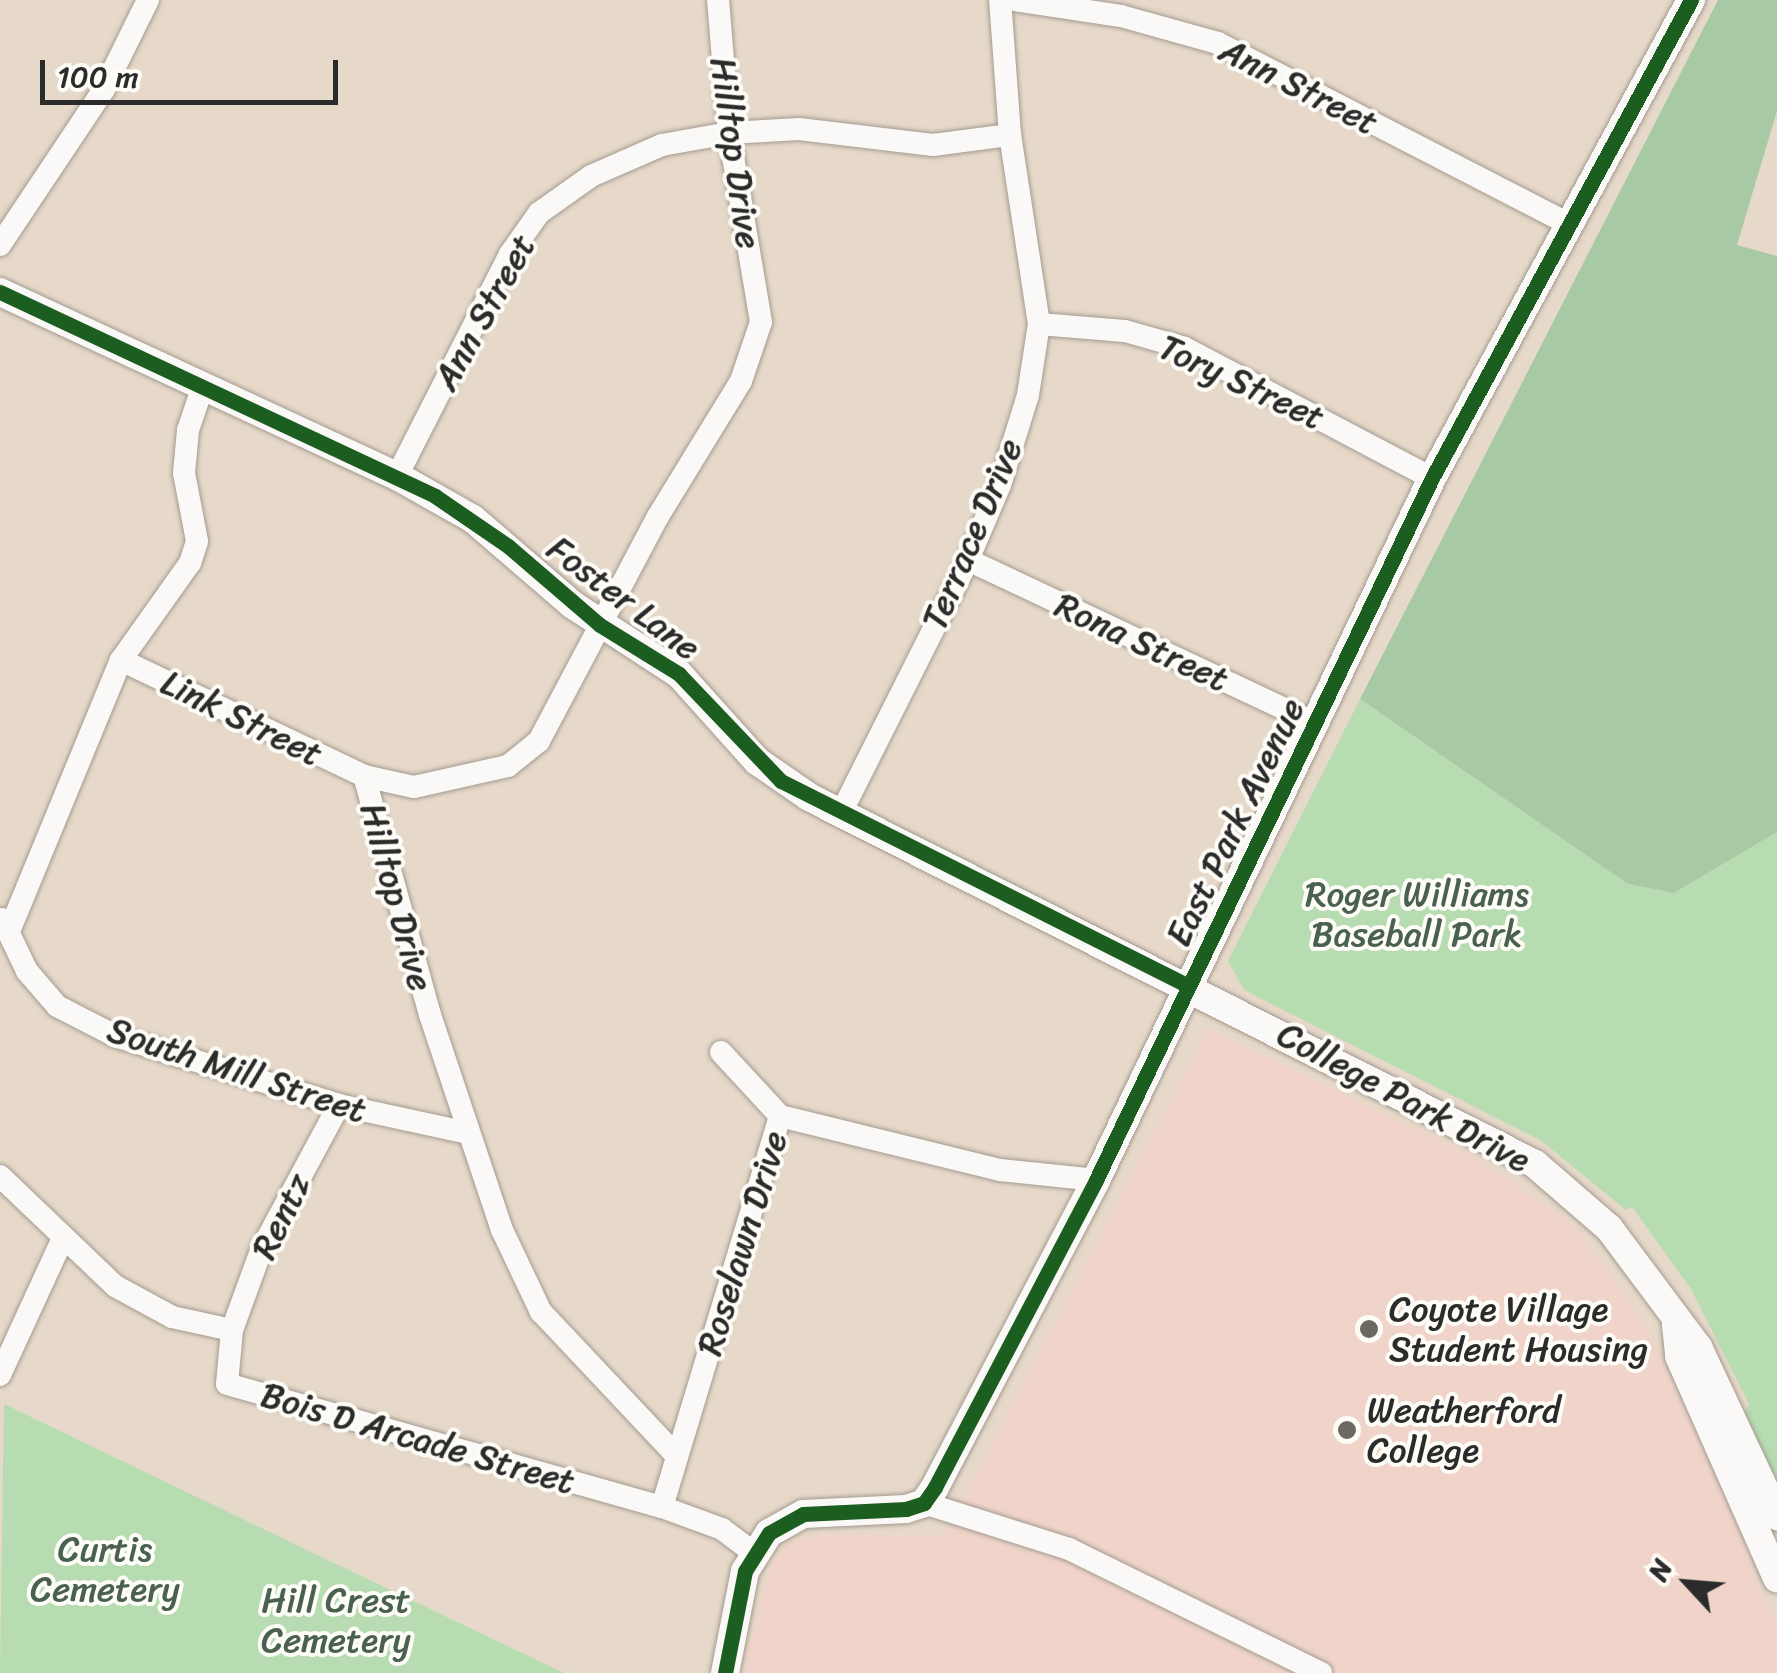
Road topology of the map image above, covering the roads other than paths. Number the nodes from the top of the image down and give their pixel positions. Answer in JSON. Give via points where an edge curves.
{"nodes":[{"id":1,"x":148,"y":0,"type":"edge"},
{"id":2,"x":718,"y":0,"type":"edge"},
{"id":3,"x":1000,"y":0,"type":"edge"},
{"id":4,"x":1015,"y":0,"type":"edge"},
{"id":5,"x":1691,"y":0,"type":"edge"},
{"id":6,"x":729,"y":133,"type":"junction"},
{"id":7,"x":1010,"y":135,"type":"junction"},
{"id":8,"x":1566,"y":223,"type":"junction"},
{"id":9,"x":0,"y":245,"type":"edge"},
{"id":10,"x":0,"y":292,"type":"edge"},
{"id":11,"x":1040,"y":324,"type":"junction"},
{"id":12,"x":204,"y":386,"type":"junction"},
{"id":13,"x":398,"y":476,"type":"junction"},
{"id":14,"x":1432,"y":478,"type":"junction"},
{"id":15,"x":968,"y":560,"type":"junction"},
{"id":16,"x":600,"y":625,"type":"junction"},
{"id":17,"x":121,"y":660,"type":"junction"},
{"id":18,"x":1316,"y":724,"type":"junction"},
{"id":19,"x":364,"y":776,"type":"junction"},
{"id":20,"x":841,"y":813,"type":"junction"},
{"id":21,"x":5,"y":922,"type":"edge"},
{"id":22,"x":1188,"y":986,"type":"junction"},
{"id":23,"x":721,"y":1052,"type":"dead end"},
{"id":24,"x":339,"y":1104,"type":"junction"},
{"id":25,"x":780,"y":1116,"type":"junction"},
{"id":26,"x":468,"y":1133,"type":"junction"},
{"id":27,"x":0,"y":1176,"type":"edge"},
{"id":28,"x":1096,"y":1180,"type":"junction"},
{"id":29,"x":62,"y":1240,"type":"junction"},
{"id":30,"x":1676,"y":1325,"type":"junction"},
{"id":31,"x":232,"y":1330,"type":"junction"},
{"id":32,"x":0,"y":1376,"type":"edge"},
{"id":33,"x":674,"y":1453,"type":"junction"},
{"id":34,"x":924,"y":1503,"type":"junction"},
{"id":35,"x":662,"y":1507,"type":"junction"},
{"id":36,"x":1777,"y":1516,"type":"edge"},
{"id":37,"x":754,"y":1553,"type":"junction"},
{"id":38,"x":1777,"y":1578,"type":"edge"},
{"id":39,"x":724,"y":1673,"type":"edge"},
{"id":40,"x":1321,"y":1673,"type":"edge"}],
"edges":[{"from":1,"to":9,"type":"street","via":[[104,89]]},
{"from":2,"to":6,"type":"street","name":"Hilltop Drive"},
{"from":3,"to":7,"type":"street","name":"Terrace Drive"},
{"from":4,"to":8,"type":"street","name":"Ann Street","via":[[1121,16],[1218,43]]},
{"from":5,"to":8,"type":"street","name":"East Park Avenue"},
{"from":6,"to":7,"type":"street","name":"Ann Street","via":[[799,129],[933,145]]},
{"from":6,"to":13,"type":"street","name":"Ann Street","via":[[662,145],[591,176],[539,213],[490,290]]},
{"from":6,"to":16,"type":"street","name":"Hilltop Drive","via":[[761,322],[741,381]]},
{"from":7,"to":11,"type":"street","name":"Terrace Drive"},
{"from":8,"to":14,"type":"street","name":"East Park Avenue"},
{"from":10,"to":12,"type":"street","name":"Foster Lane"},
{"from":11,"to":14,"type":"street","name":"Tory Street","via":[[1125,331],[1185,348]]},
{"from":11,"to":15,"type":"street","name":"Terrace Drive","via":[[1028,395]]},
{"from":12,"to":13,"type":"street","name":"Foster Lane"},
{"from":12,"to":17,"type":"street","via":[[188,430],[184,473],[197,541],[190,564]]},
{"from":13,"to":16,"type":"street","name":"Foster Lane","via":[[473,519]]},
{"from":14,"to":18,"type":"street","name":"East Park Avenue"},
{"from":15,"to":18,"type":"street","name":"Rona Street"},
{"from":15,"to":20,"type":"street","name":"Terrace Drive"},
{"from":16,"to":19,"type":"street","name":"Hilltop Drive","via":[[540,741],[508,766],[414,788]]},
{"from":16,"to":20,"type":"street","name":"Foster Lane","via":[[679,674],[780,781]]},
{"from":17,"to":19,"type":"street","name":"Link Street"},
{"from":17,"to":21,"type":"street"},
{"from":18,"to":22,"type":"street","name":"East Park Avenue"},
{"from":19,"to":26,"type":"street","name":"Hilltop Drive"},
{"from":20,"to":22,"type":"street","name":"Foster Lane"},
{"from":21,"to":24,"type":"street","name":"South Mill Street","via":[[27,971],[57,1006],[115,1036]]},
{"from":22,"to":28,"type":"street","name":"East Park Avenue"},
{"from":22,"to":30,"type":"street","name":"College Park Drive","via":[[1535,1164],[1618,1239]]},
{"from":23,"to":25,"type":"street"},
{"from":24,"to":26,"type":"street","name":"South Mill Street"},
{"from":24,"to":31,"type":"street","name":"Rentz","via":[[262,1248]]},
{"from":25,"to":28,"type":"street","name":"Roselawn Drive","via":[[1000,1170]]},
{"from":25,"to":33,"type":"street","name":"Roselawn Drive"},
{"from":26,"to":33,"type":"street","name":"Hilltop Drive","via":[[502,1230],[541,1312]]},
{"from":27,"to":29,"type":"street"},
{"from":28,"to":34,"type":"street","name":"East Park Avenue"},
{"from":29,"to":31,"type":"street","via":[[114,1286],[172,1317]]},
{"from":29,"to":32,"type":"street"},
{"from":30,"to":36,"type":"street","name":"College Park Drive","via":[[1698,1346]]},
{"from":30,"to":38,"type":"street","name":"College Park Drive","via":[[1679,1356]]},
{"from":31,"to":35,"type":"street","name":"Bois D Arcade Street","via":[[228,1384]]},
{"from":33,"to":35,"type":"street","name":"Roselawn Drive"},
{"from":34,"to":37,"type":"street","via":[[804,1514],[784,1521]]},
{"from":34,"to":40,"type":"street","via":[[1069,1549]]},
{"from":35,"to":37,"type":"street","name":"Bois D Arcade Street","via":[[722,1529]]},
{"from":37,"to":39,"type":"street"}]}
